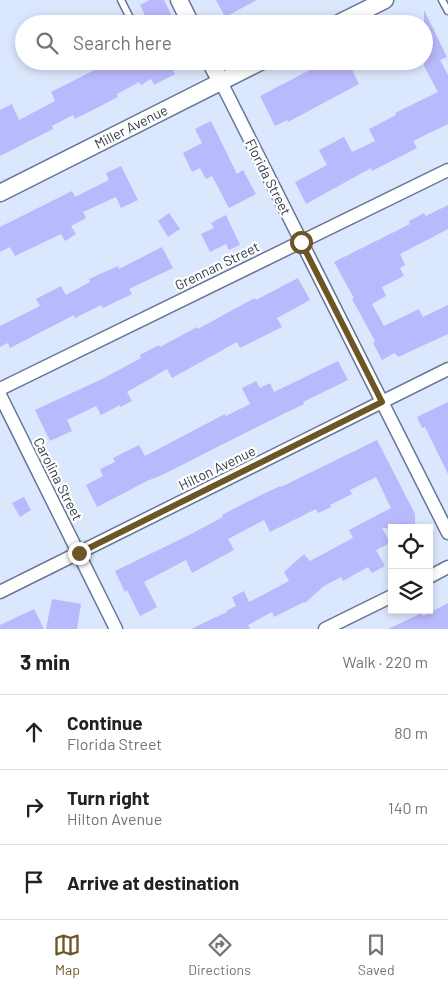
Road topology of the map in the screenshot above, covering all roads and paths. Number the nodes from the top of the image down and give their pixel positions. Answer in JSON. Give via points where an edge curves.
{"nodes":[{"id":1,"x":121,"y":0,"type":"edge"},
{"id":2,"x":179,"y":0,"type":"edge"},
{"id":3,"x":385,"y":0,"type":"edge"},
{"id":4,"x":442,"y":0,"type":"edge"},
{"id":5,"x":448,"y":11,"type":"edge"},
{"id":6,"x":128,"y":15,"type":"edge"},
{"id":7,"x":186,"y":15,"type":"edge"},
{"id":8,"x":355,"y":15,"type":"edge"},
{"id":9,"x":215,"y":70,"type":"edge"},
{"id":10,"x":244,"y":70,"type":"edge"},
{"id":11,"x":221,"y":82,"type":"junction"},
{"id":12,"x":448,"y":170,"type":"edge"},
{"id":13,"x":0,"y":193,"type":"edge"},
{"id":14,"x":301,"y":242,"type":"junction"},
{"id":15,"x":448,"y":369,"type":"edge"},
{"id":16,"x":0,"y":389,"type":"edge"},
{"id":17,"x":0,"y":395,"type":"edge"},
{"id":18,"x":382,"y":402,"type":"junction"},
{"id":19,"x":448,"y":533,"type":"edge"},
{"id":20,"x":79,"y":553,"type":"junction"},
{"id":21,"x":448,"y":567,"type":"edge"},
{"id":22,"x":433,"y":575,"type":"edge"},
{"id":23,"x":0,"y":592,"type":"edge"},
{"id":24,"x":388,"y":598,"type":"edge"},
{"id":25,"x":116,"y":629,"type":"edge"},
{"id":26,"x":325,"y":629,"type":"edge"}],
"edges":[{"from":1,"to":6,"type":"lane"},
{"from":2,"to":7,"type":"street"},
{"from":3,"to":8,"type":"street"},
{"from":4,"to":5,"type":"lane"},
{"from":9,"to":11,"type":"street","name":"Florida Street"},
{"from":10,"to":11,"type":"street","name":"Miller Avenue"},
{"from":11,"to":13,"type":"street","name":"Miller Avenue"},
{"from":11,"to":14,"type":"street","name":"Florida Street"},
{"from":12,"to":14,"type":"street","name":"Grennan Street"},
{"from":14,"to":16,"type":"street","name":"Grennan Street"},
{"from":14,"to":18,"type":"street","name":"Florida Street"},
{"from":15,"to":18,"type":"street","name":"Hilton Avenue"},
{"from":17,"to":20,"type":"street","name":"Carolina Street"},
{"from":18,"to":19,"type":"street","name":"Florida Street"},
{"from":18,"to":20,"type":"street","name":"Hilton Avenue"},
{"from":20,"to":23,"type":"street","name":"Hilton Avenue"},
{"from":20,"to":25,"type":"street","name":"Carolina Street"},
{"from":21,"to":22,"type":"street"},
{"from":24,"to":26,"type":"street"}]}
